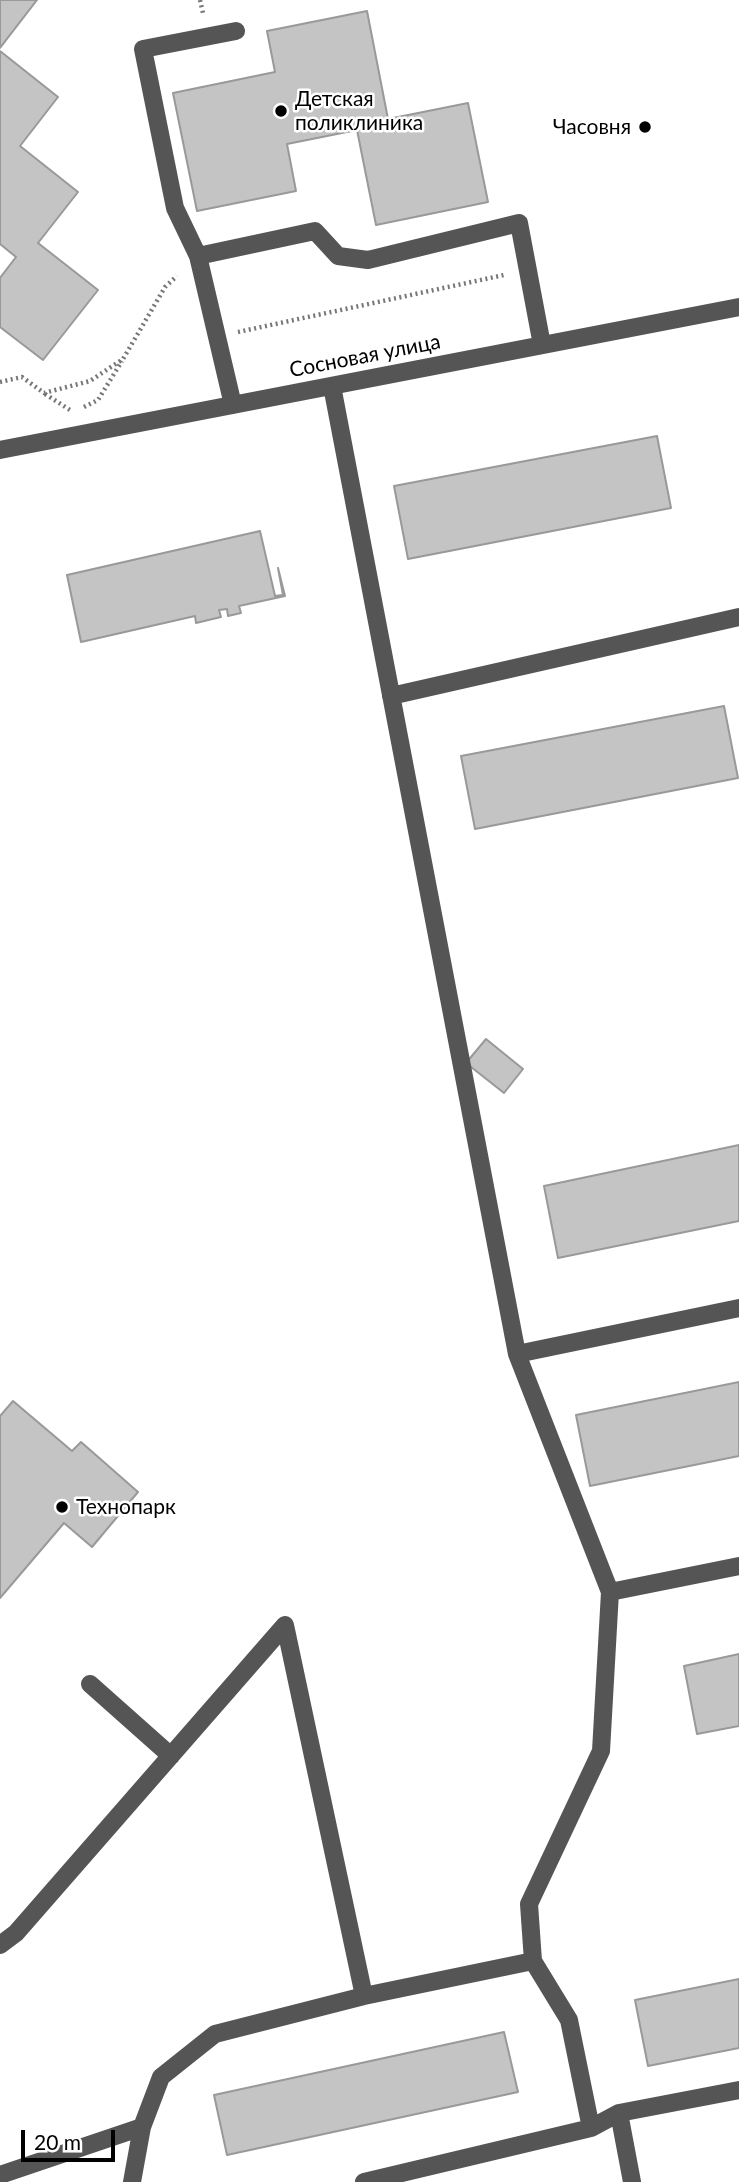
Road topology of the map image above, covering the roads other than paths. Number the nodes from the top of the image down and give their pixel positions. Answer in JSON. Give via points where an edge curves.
{"nodes":[{"id":1,"x":236,"y":31,"type":"dead end"},
{"id":2,"x":198,"y":256,"type":"junction"},
{"id":3,"x":739,"y":307,"type":"edge"},
{"id":4,"x":542,"y":345,"type":"junction"},
{"id":5,"x":332,"y":386,"type":"junction"},
{"id":6,"x":233,"y":404,"type":"junction"},
{"id":7,"x":0,"y":450,"type":"edge"},
{"id":8,"x":739,"y":617,"type":"edge"},
{"id":9,"x":391,"y":696,"type":"junction"},
{"id":10,"x":739,"y":1308,"type":"edge"},
{"id":11,"x":517,"y":1354,"type":"junction"},
{"id":12,"x":739,"y":1566,"type":"edge"},
{"id":13,"x":610,"y":1592,"type":"junction"},
{"id":14,"x":90,"y":1684,"type":"dead end"},
{"id":15,"x":171,"y":1756,"type":"junction"},
{"id":16,"x":0,"y":1945,"type":"edge"},
{"id":17,"x":533,"y":1961,"type":"junction"},
{"id":18,"x":364,"y":1996,"type":"junction"},
{"id":19,"x":739,"y":2090,"type":"edge"},
{"id":20,"x":619,"y":2113,"type":"junction"},
{"id":21,"x":142,"y":2127,"type":"junction"},
{"id":22,"x":591,"y":2128,"type":"junction"},
{"id":23,"x":0,"y":2175,"type":"edge"},
{"id":24,"x":132,"y":2182,"type":"edge"},
{"id":25,"x":364,"y":2182,"type":"edge"},
{"id":26,"x":632,"y":2182,"type":"edge"}],
"edges":[{"from":1,"to":2,"type":"street","via":[[143,49],[175,208]]},
{"from":2,"to":4,"type":"street","via":[[315,231],[338,256],[368,260],[519,223]]},
{"from":2,"to":6,"type":"street"},
{"from":3,"to":4,"type":"street","name":"Сосновая улица"},
{"from":4,"to":5,"type":"street","name":"Сосновая улица"},
{"from":5,"to":6,"type":"street","name":"Сосновая улица"},
{"from":5,"to":9,"type":"street"},
{"from":6,"to":7,"type":"street","name":"Сосновая улица"},
{"from":8,"to":9,"type":"street"},
{"from":9,"to":11,"type":"street"},
{"from":10,"to":11,"type":"street"},
{"from":11,"to":13,"type":"street"},
{"from":12,"to":13,"type":"street"},
{"from":13,"to":17,"type":"street","via":[[601,1751],[528,1904]]},
{"from":14,"to":15,"type":"street"},
{"from":15,"to":16,"type":"street","via":[[16,1933]]},
{"from":15,"to":18,"type":"street","via":[[285,1625]]},
{"from":17,"to":18,"type":"street"},
{"from":17,"to":22,"type":"street","via":[[569,2020]]},
{"from":18,"to":21,"type":"street","via":[[215,2034],[161,2077]]},
{"from":19,"to":20,"type":"street"},
{"from":20,"to":22,"type":"street"},
{"from":20,"to":26,"type":"street"},
{"from":21,"to":23,"type":"street"},
{"from":21,"to":24,"type":"street"},
{"from":22,"to":25,"type":"street"}]}
